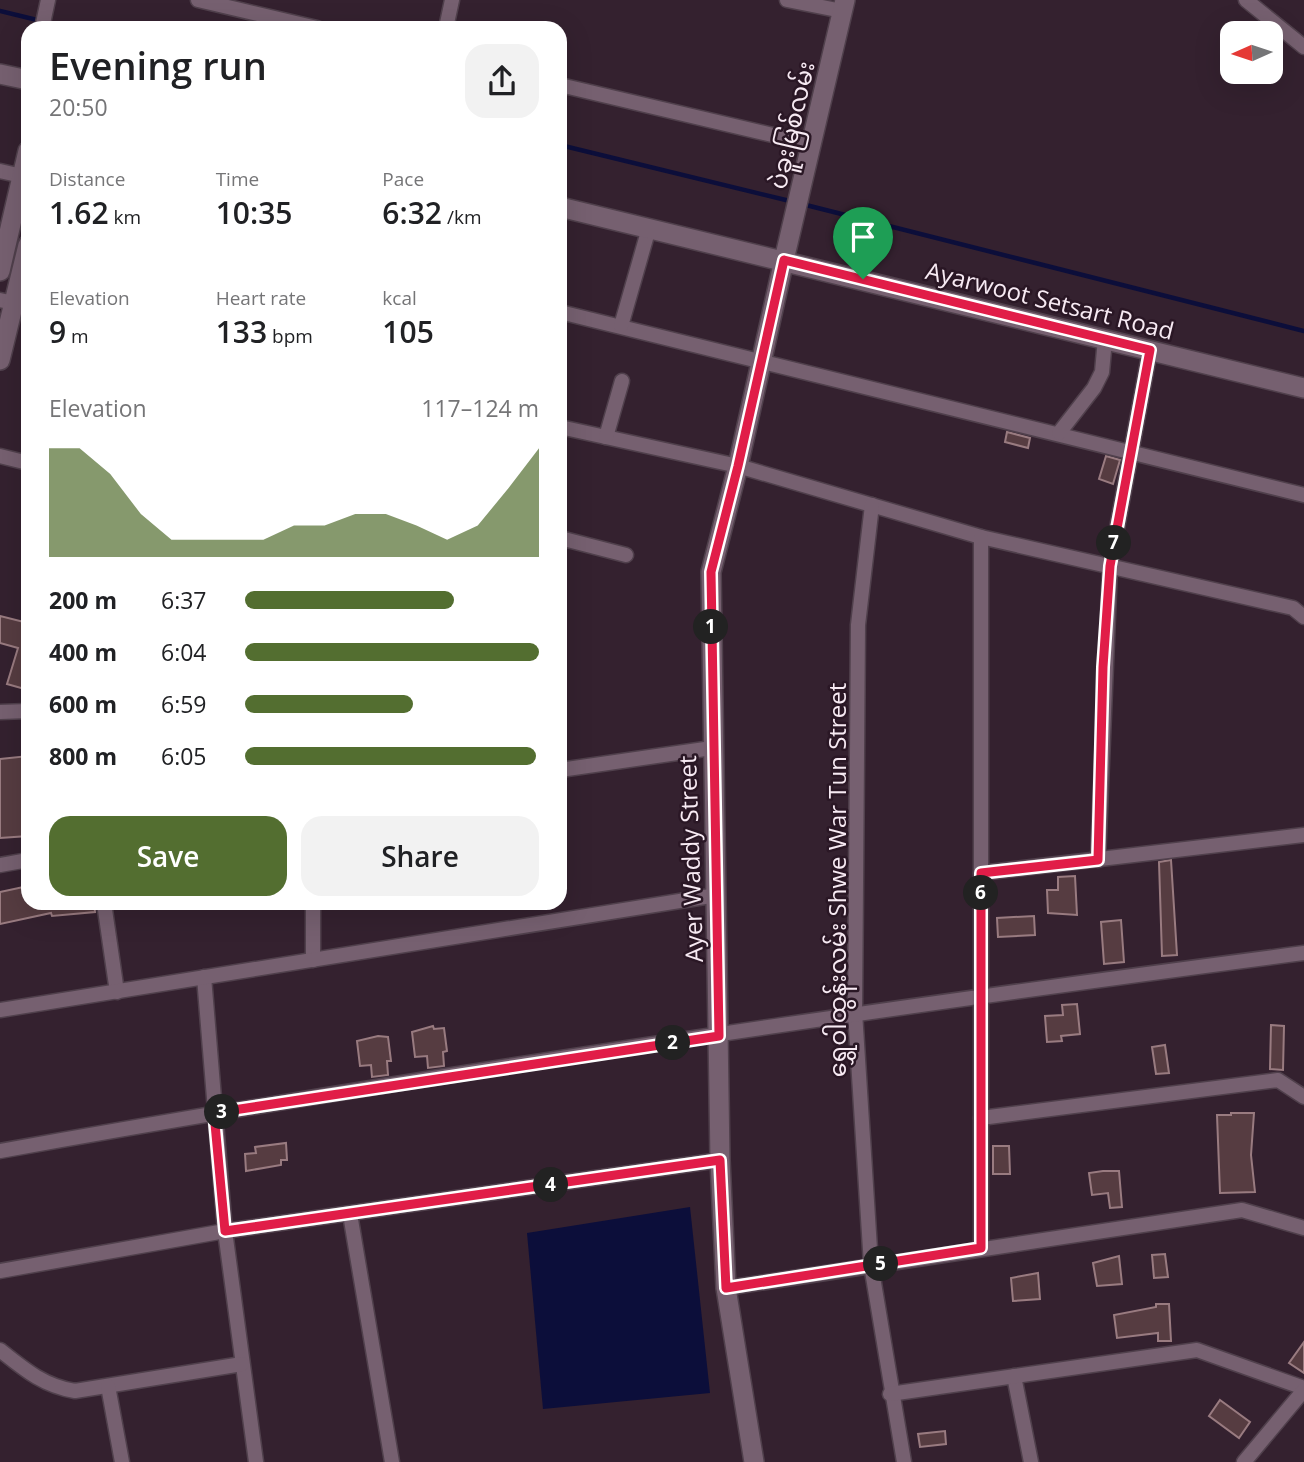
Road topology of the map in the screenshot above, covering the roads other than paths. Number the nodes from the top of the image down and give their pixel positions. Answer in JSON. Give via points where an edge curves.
{"nodes":[{"id":1,"x":198,"y":0,"type":"edge"},
{"id":2,"x":452,"y":0,"type":"edge"},
{"id":3,"x":787,"y":0,"type":"edge"},
{"id":4,"x":1246,"y":0,"type":"edge"},
{"id":5,"x":843,"y":6,"type":"edge"},
{"id":6,"x":287,"y":21,"type":"edge"},
{"id":7,"x":448,"y":21,"type":"edge"},
{"id":8,"x":1304,"y":47,"type":"edge"},
{"id":9,"x":0,"y":74,"type":"edge"},
{"id":10,"x":21,"y":78,"type":"edge"},
{"id":11,"x":567,"y":87,"type":"edge"},
{"id":12,"x":811,"y":144,"type":"junction"},
{"id":13,"x":0,"y":171,"type":"edge"},
{"id":14,"x":21,"y":176,"type":"edge"},
{"id":15,"x":21,"y":180,"type":"edge"},
{"id":16,"x":567,"y":209,"type":"edge"},
{"id":17,"x":649,"y":228,"type":"junction"},
{"id":18,"x":784,"y":260,"type":"junction"},
{"id":19,"x":0,"y":271,"type":"edge"},
{"id":20,"x":21,"y":274,"type":"edge"},
{"id":21,"x":14,"y":303,"type":"edge"},
{"id":22,"x":567,"y":314,"type":"edge"},
{"id":23,"x":621,"y":326,"type":"junction"},
{"id":24,"x":1105,"y":339,"type":"junction"},
{"id":25,"x":1150,"y":350,"type":"junction"},
{"id":26,"x":0,"y":360,"type":"edge"},
{"id":27,"x":762,"y":361,"type":"junction"},
{"id":28,"x":622,"y":381,"type":"dead end"},
{"id":29,"x":1304,"y":388,"type":"edge"},
{"id":30,"x":567,"y":428,"type":"edge"},
{"id":31,"x":1059,"y":433,"type":"junction"},
{"id":32,"x":606,"y":437,"type":"junction"},
{"id":33,"x":1133,"y":451,"type":"junction"},
{"id":34,"x":0,"y":456,"type":"edge"},
{"id":35,"x":21,"y":461,"type":"edge"},
{"id":36,"x":738,"y":466,"type":"junction"},
{"id":37,"x":1304,"y":495,"type":"edge"},
{"id":38,"x":872,"y":505,"type":"junction"},
{"id":39,"x":981,"y":537,"type":"junction"},
{"id":40,"x":567,"y":540,"type":"edge"},
{"id":41,"x":626,"y":555,"type":"dead end"},
{"id":42,"x":1110,"y":566,"type":"junction"},
{"id":43,"x":1304,"y":617,"type":"edge"},
{"id":44,"x":0,"y":712,"type":"edge"},
{"id":45,"x":21,"y":712,"type":"edge"},
{"id":46,"x":712,"y":748,"type":"junction"},
{"id":47,"x":567,"y":769,"type":"edge"},
{"id":48,"x":1304,"y":835,"type":"edge"},
{"id":49,"x":1098,"y":860,"type":"junction"},
{"id":50,"x":21,"y":861,"type":"edge"},
{"id":51,"x":0,"y":865,"type":"edge"},
{"id":52,"x":981,"y":873,"type":"junction"},
{"id":53,"x":717,"y":895,"type":"junction"},
{"id":54,"x":105,"y":910,"type":"edge"},
{"id":55,"x":313,"y":910,"type":"edge"},
{"id":56,"x":1304,"y":953,"type":"edge"},
{"id":57,"x":313,"y":960,"type":"junction"},
{"id":58,"x":204,"y":977,"type":"junction"},
{"id":59,"x":117,"y":992,"type":"junction"},
{"id":60,"x":981,"y":996,"type":"junction"},
{"id":61,"x":0,"y":1010,"type":"edge"},
{"id":62,"x":855,"y":1012,"type":"junction"},
{"id":63,"x":719,"y":1036,"type":"junction"},
{"id":64,"x":1304,"y":1097,"type":"edge"},
{"id":65,"x":214,"y":1113,"type":"junction"},
{"id":66,"x":981,"y":1118,"type":"junction"},
{"id":67,"x":0,"y":1152,"type":"edge"},
{"id":68,"x":720,"y":1160,"type":"junction"},
{"id":69,"x":351,"y":1214,"type":"junction"},
{"id":70,"x":1304,"y":1228,"type":"edge"},
{"id":71,"x":225,"y":1231,"type":"junction"},
{"id":72,"x":981,"y":1248,"type":"junction"},
{"id":73,"x":871,"y":1265,"type":"junction"},
{"id":74,"x":0,"y":1271,"type":"edge"},
{"id":75,"x":726,"y":1288,"type":"junction"},
{"id":76,"x":0,"y":1350,"type":"edge"},
{"id":77,"x":242,"y":1364,"type":"junction"},
{"id":78,"x":1014,"y":1376,"type":"junction"},
{"id":79,"x":108,"y":1386,"type":"junction"},
{"id":80,"x":1304,"y":1389,"type":"edge"},
{"id":81,"x":890,"y":1394,"type":"junction"},
{"id":82,"x":122,"y":1462,"type":"edge"},
{"id":83,"x":256,"y":1462,"type":"edge"},
{"id":84,"x":392,"y":1462,"type":"edge"},
{"id":85,"x":754,"y":1462,"type":"edge"},
{"id":86,"x":904,"y":1462,"type":"edge"},
{"id":87,"x":1031,"y":1462,"type":"edge"},
{"id":88,"x":1244,"y":1462,"type":"edge"}],
"edges":[{"from":1,"to":6,"type":"street"},
{"from":2,"to":7,"type":"street"},
{"from":3,"to":5,"type":"street"},
{"from":4,"to":8,"type":"street"},
{"from":5,"to":12,"type":"street","name":"ပဲခူးမြစ်လမ်း"},
{"from":9,"to":10,"type":"street"},
{"from":11,"to":12,"type":"street"},
{"from":12,"to":18,"type":"street","name":"ပဲခူးမြစ်လမ်း"},
{"from":13,"to":14,"type":"street"},
{"from":15,"to":19,"type":"street"},
{"from":16,"to":17,"type":"street","name":"Ayarwoot Setsart Road"},
{"from":17,"to":18,"type":"street","name":"Ayarwoot Setsart Road"},
{"from":17,"to":23,"type":"street"},
{"from":18,"to":24,"type":"street","name":"Ayarwoot Setsart Road"},
{"from":18,"to":27,"type":"street","name":"Ayer Waddy Street"},
{"from":20,"to":21,"type":"street"},
{"from":21,"to":26,"type":"street"},
{"from":22,"to":23,"type":"street"},
{"from":23,"to":27,"type":"street"},
{"from":24,"to":25,"type":"street","name":"Ayarwoot Setsart Road"},
{"from":24,"to":31,"type":"street","via":[[1102,372]]},
{"from":25,"to":29,"type":"street","name":"Ayarwoot Setsart Road"},
{"from":25,"to":33,"type":"street"},
{"from":27,"to":31,"type":"street"},
{"from":27,"to":36,"type":"street","name":"Ayer Waddy Street"},
{"from":28,"to":32,"type":"street"},
{"from":30,"to":32,"type":"street"},
{"from":31,"to":33,"type":"street"},
{"from":32,"to":36,"type":"street"},
{"from":33,"to":37,"type":"street"},
{"from":33,"to":42,"type":"street"},
{"from":34,"to":35,"type":"street"},
{"from":36,"to":38,"type":"street"},
{"from":36,"to":46,"type":"street","name":"Ayer Waddy Street","via":[[711,572]]},
{"from":38,"to":39,"type":"street"},
{"from":38,"to":62,"type":"street","name":"ရွှေဝါထွန်းလမ်း Shwe War Tun Street","via":[[858,625]]},
{"from":39,"to":42,"type":"street"},
{"from":39,"to":52,"type":"street"},
{"from":40,"to":41,"type":"street"},
{"from":42,"to":43,"type":"street","via":[[1293,608]]},
{"from":42,"to":49,"type":"street"},
{"from":44,"to":45,"type":"street"},
{"from":46,"to":47,"type":"street"},
{"from":46,"to":53,"type":"street","name":"Ayer Waddy Street"},
{"from":48,"to":49,"type":"street"},
{"from":49,"to":52,"type":"street"},
{"from":50,"to":51,"type":"street"},
{"from":52,"to":60,"type":"street"},
{"from":53,"to":57,"type":"street"},
{"from":53,"to":63,"type":"street","name":"Ayer Waddy Street"},
{"from":54,"to":59,"type":"street"},
{"from":55,"to":57,"type":"street"},
{"from":56,"to":60,"type":"street"},
{"from":57,"to":58,"type":"street"},
{"from":58,"to":59,"type":"street"},
{"from":58,"to":65,"type":"street"},
{"from":59,"to":61,"type":"street"},
{"from":60,"to":62,"type":"street"},
{"from":60,"to":66,"type":"street"},
{"from":62,"to":63,"type":"street"},
{"from":62,"to":73,"type":"street","name":"ရွှေဝါထွန်းလမ်း Shwe War Tun Street"},
{"from":63,"to":65,"type":"street"},
{"from":63,"to":68,"type":"street","name":"Ayer Waddy Street"},
{"from":64,"to":66,"type":"street","via":[[1278,1080]]},
{"from":65,"to":67,"type":"street"},
{"from":65,"to":71,"type":"street"},
{"from":66,"to":72,"type":"street"},
{"from":68,"to":69,"type":"street"},
{"from":68,"to":75,"type":"street","name":"Ayer Waddy Street"},
{"from":69,"to":71,"type":"street"},
{"from":69,"to":84,"type":"street"},
{"from":70,"to":72,"type":"street","via":[[1242,1210]]},
{"from":71,"to":74,"type":"street"},
{"from":71,"to":77,"type":"street"},
{"from":72,"to":73,"type":"street"},
{"from":73,"to":75,"type":"street"},
{"from":73,"to":81,"type":"street","name":"ရွှေဝါထွန်းလမ်း Shwe War Tun Street"},
{"from":75,"to":85,"type":"street","name":"Ayer Waddy Street"},
{"from":76,"to":79,"type":"street","via":[[54,1388],[75,1391]]},
{"from":77,"to":79,"type":"street"},
{"from":77,"to":83,"type":"street"},
{"from":78,"to":80,"type":"street","via":[[1197,1350]]},
{"from":78,"to":81,"type":"street"},
{"from":78,"to":87,"type":"street"},
{"from":79,"to":82,"type":"street"},
{"from":80,"to":88,"type":"street"},
{"from":81,"to":86,"type":"street","name":"ရွှေဝါထွန်းလမ်း Shwe War Tun Street"}]}
